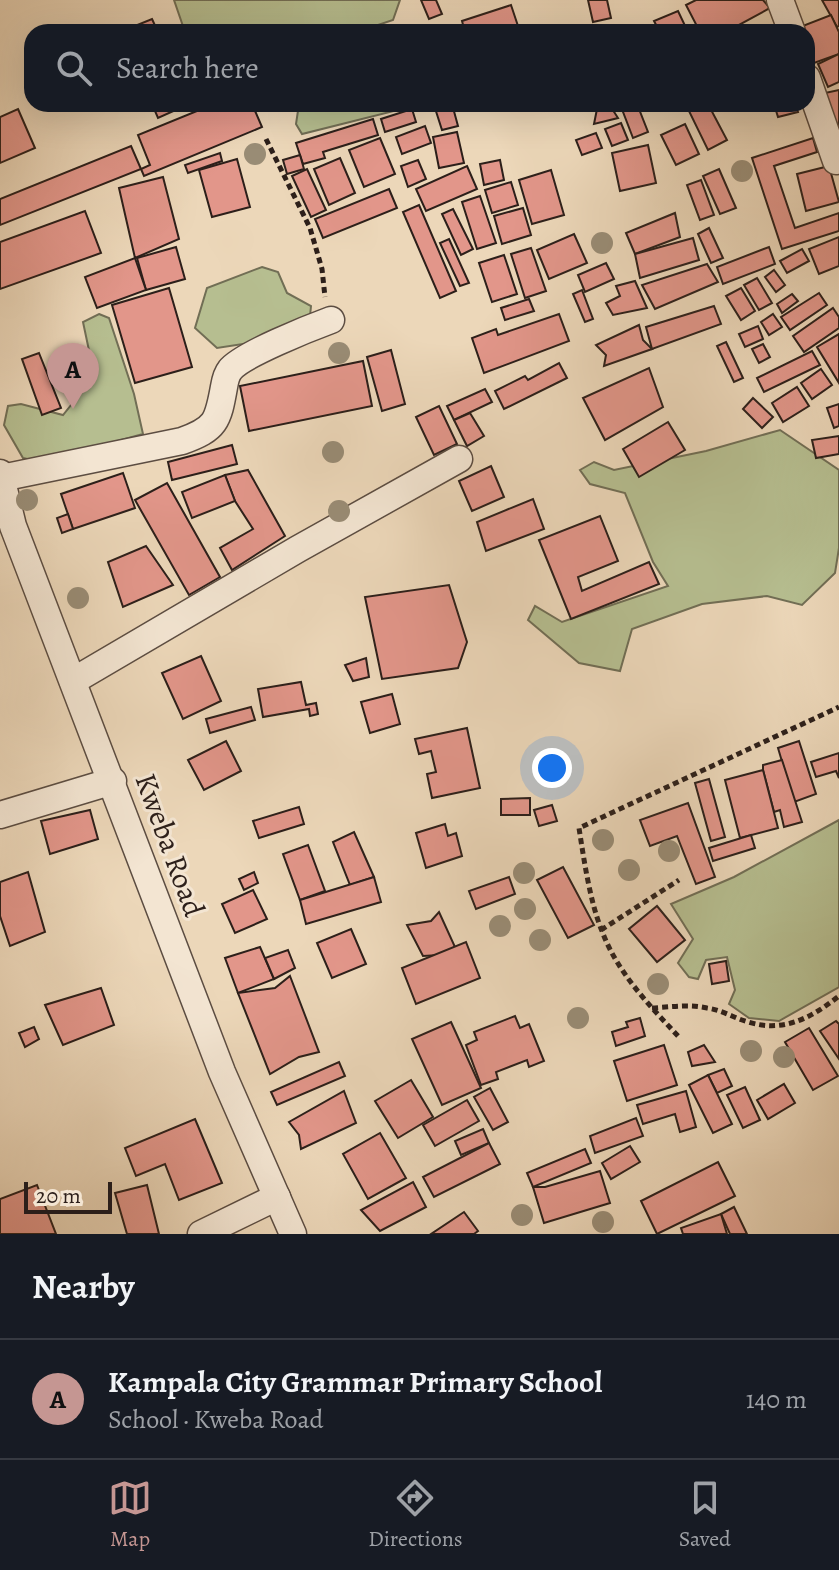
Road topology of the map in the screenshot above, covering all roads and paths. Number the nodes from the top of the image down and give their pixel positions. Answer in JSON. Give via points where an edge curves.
{"nodes":[{"id":1,"x":780,"y":0,"type":"edge"},
{"id":2,"x":789,"y":24,"type":"edge"},
{"id":3,"x":815,"y":101,"type":"edge"},
{"id":4,"x":266,"y":139,"type":"dead end"},
{"id":5,"x":836,"y":161,"type":"dead end"},
{"id":6,"x":329,"y":321,"type":"joint"},
{"id":7,"x":459,"y":459,"type":"dead end"},
{"id":8,"x":1,"y":475,"type":"edge"},
{"id":9,"x":7,"y":528,"type":"edge"},
{"id":10,"x":73,"y":681,"type":"junction"},
{"id":11,"x":839,"y":707,"type":"edge"},
{"id":12,"x":113,"y":781,"type":"junction"},
{"id":13,"x":0,"y":815,"type":"edge"},
{"id":14,"x":679,"y":880,"type":"dead end"},
{"id":15,"x":601,"y":930,"type":"junction"},
{"id":16,"x":839,"y":996,"type":"edge"},
{"id":17,"x":651,"y":1009,"type":"junction"},
{"id":18,"x":678,"y":1036,"type":"dead end"},
{"id":19,"x":277,"y":1197,"type":"junction"},
{"id":20,"x":201,"y":1234,"type":"edge"},
{"id":21,"x":293,"y":1234,"type":"edge"}],
"edges":[{"from":1,"to":2,"type":"street"},
{"from":3,"to":5,"type":"street"},
{"from":4,"to":6,"type":"path","via":[[310,228]]},
{"from":6,"to":8,"type":"street","via":[[239,362],[226,378],[220,414],[201,434]]},
{"from":7,"to":10,"type":"street"},
{"from":8,"to":9,"type":"street","name":"Kweba Road"},
{"from":9,"to":10,"type":"street","name":"Kweba Road"},
{"from":10,"to":12,"type":"street","name":"Kweba Road"},
{"from":11,"to":15,"type":"path","via":[[579,828]]},
{"from":12,"to":13,"type":"street"},
{"from":12,"to":19,"type":"street","name":"Kweba Road","via":[[222,1072]]},
{"from":14,"to":15,"type":"path"},
{"from":15,"to":17,"type":"path"},
{"from":16,"to":17,"type":"path","via":[[815,1015],[782,1027],[709,1008]]},
{"from":17,"to":18,"type":"path"},
{"from":19,"to":20,"type":"street"},
{"from":19,"to":21,"type":"street","name":"Kweba Road"}]}
